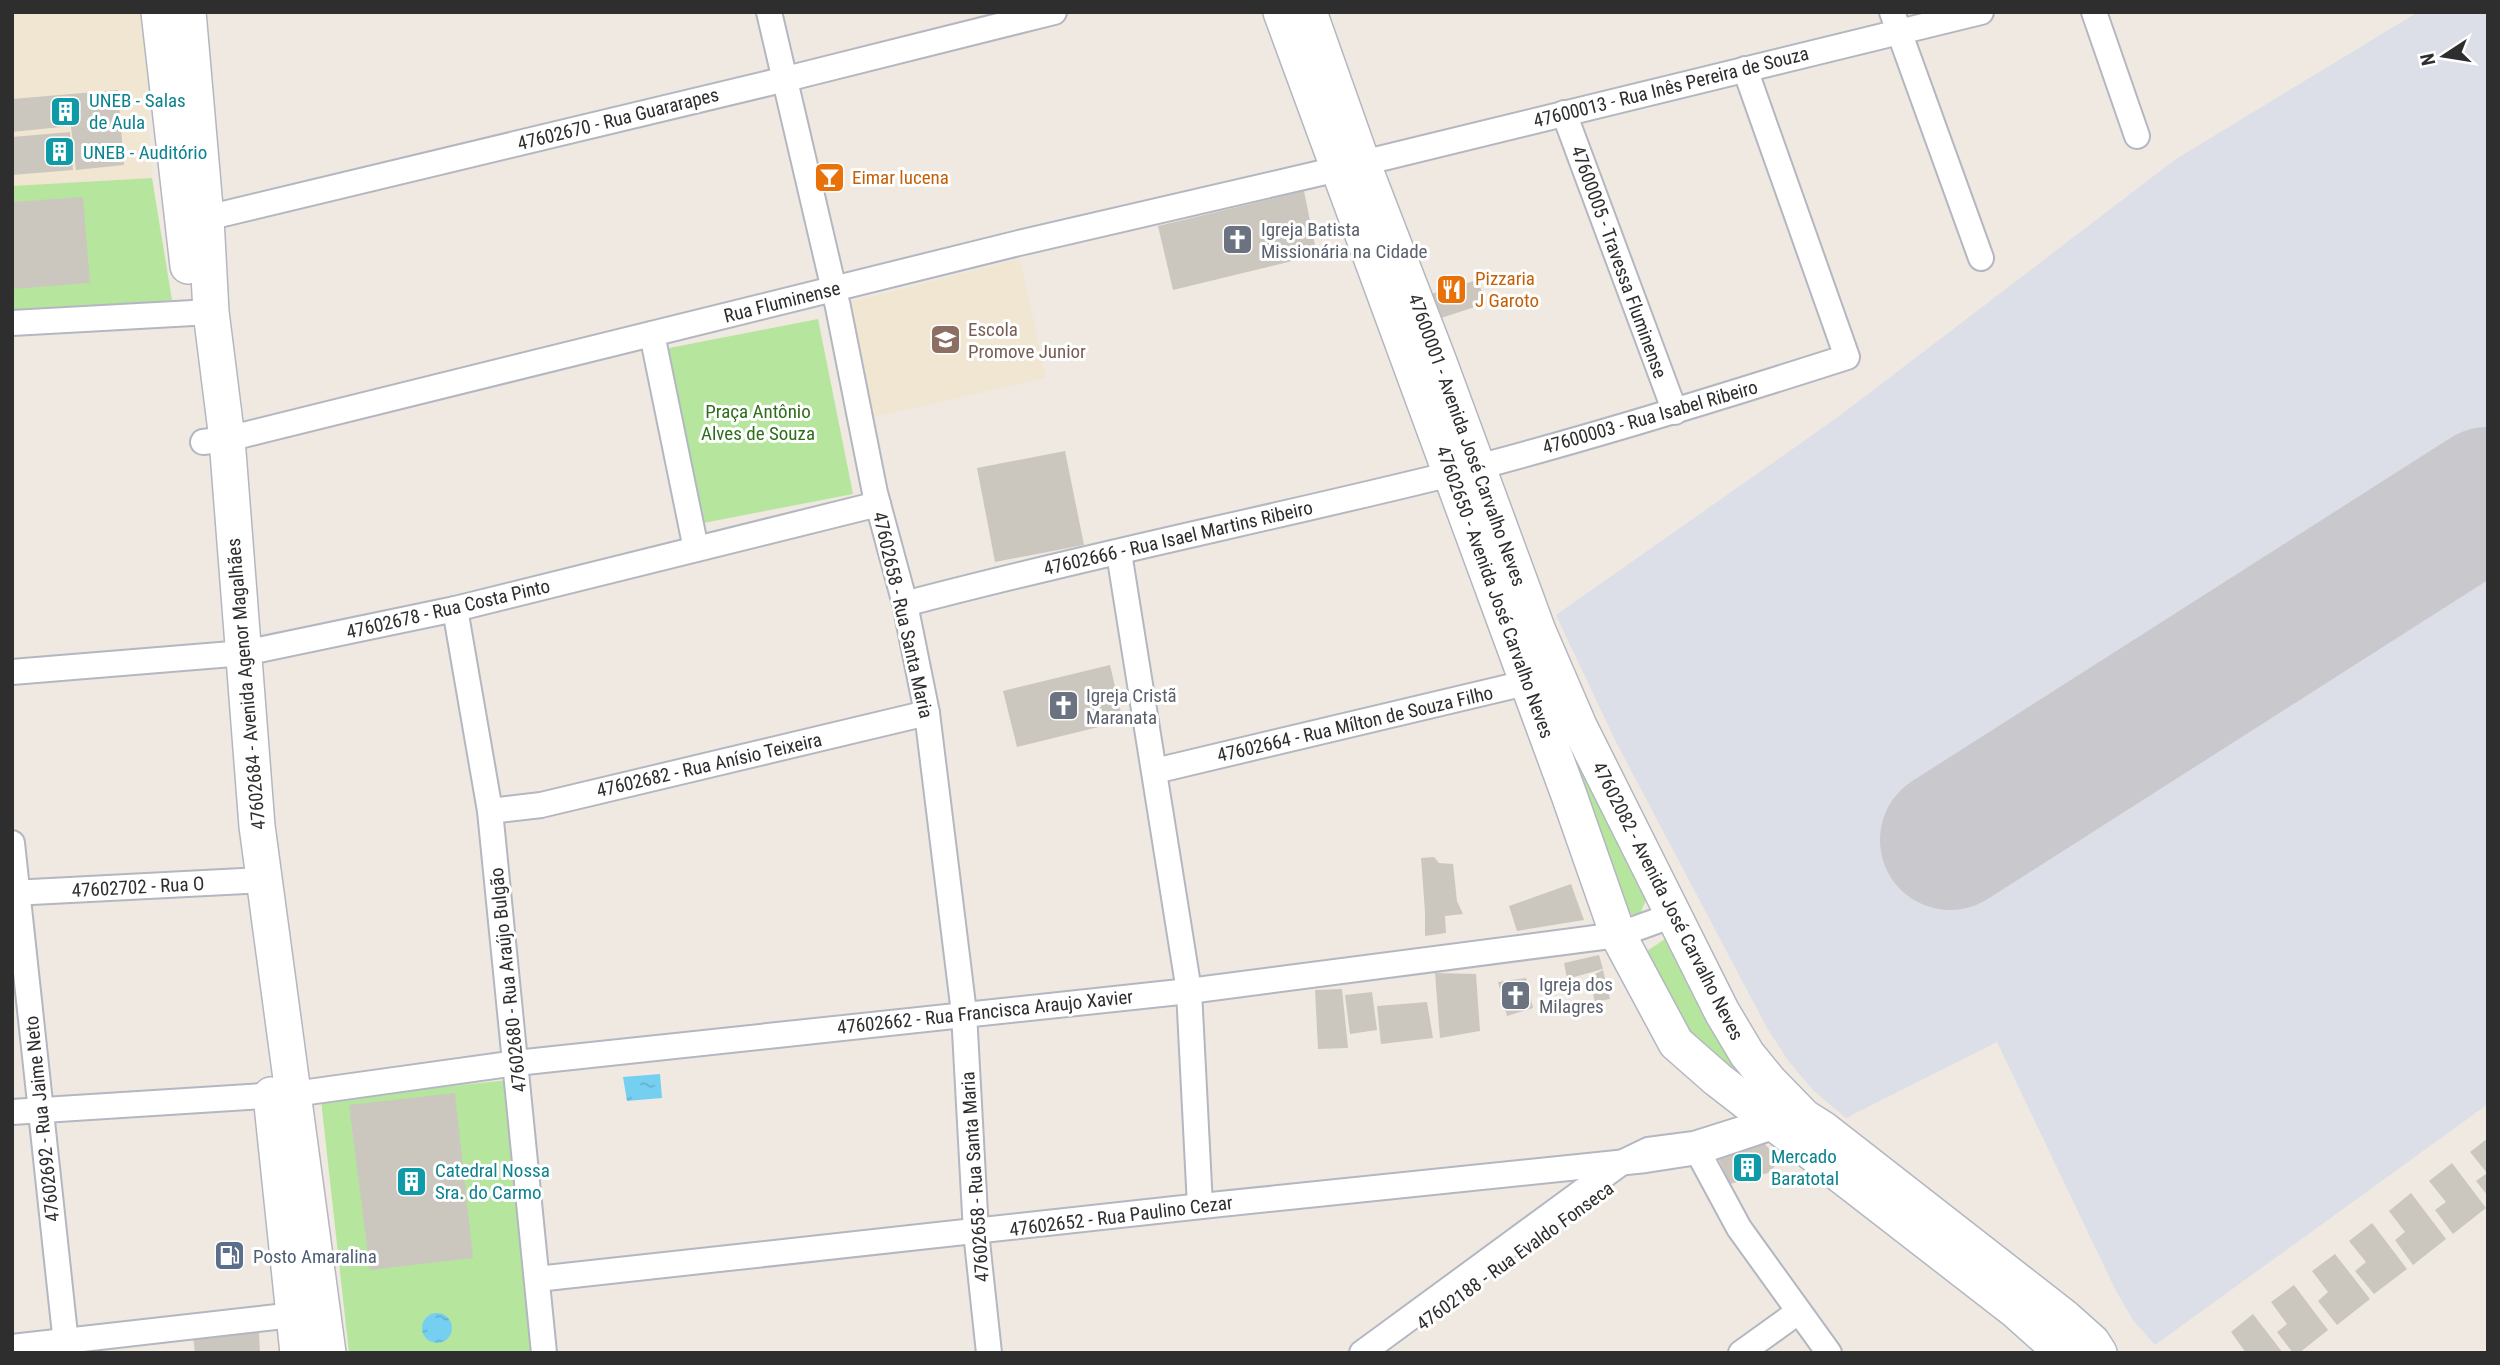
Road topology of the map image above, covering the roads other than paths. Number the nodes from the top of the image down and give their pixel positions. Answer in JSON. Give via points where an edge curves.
{"nodes":[{"id":1,"x":159,"y":12,"type":"edge"},
{"id":2,"x":188,"y":12,"type":"edge"},
{"id":3,"x":769,"y":12,"type":"edge"},
{"id":4,"x":1054,"y":12,"type":"edge"},
{"id":5,"x":1282,"y":12,"type":"edge"},
{"id":6,"x":1309,"y":12,"type":"edge"},
{"id":7,"x":1981,"y":12,"type":"edge"},
{"id":8,"x":2094,"y":12,"type":"edge"},
{"id":9,"x":1896,"y":22,"type":"edge"},
{"id":10,"x":1745,"y":69,"type":"junction"},
{"id":11,"x":786,"y":79,"type":"junction"},
{"id":12,"x":1564,"y":113,"type":"junction"},
{"id":13,"x":2137,"y":136,"type":"dead end"},
{"id":14,"x":1350,"y":165,"type":"junction"},
{"id":15,"x":194,"y":221,"type":"junction"},
{"id":16,"x":1981,"y":258,"type":"dead end"},
{"id":17,"x":833,"y":289,"type":"junction"},
{"id":18,"x":202,"y":313,"type":"junction"},
{"id":19,"x":12,"y":323,"type":"edge"},
{"id":20,"x":652,"y":334,"type":"junction"},
{"id":21,"x":1675,"y":412,"type":"junction"},
{"id":22,"x":215,"y":440,"type":"junction"},
{"id":23,"x":1464,"y":470,"type":"junction"},
{"id":24,"x":878,"y":504,"type":"junction"},
{"id":25,"x":696,"y":549,"type":"junction"},
{"id":26,"x":1119,"y":553,"type":"junction"},
{"id":27,"x":905,"y":604,"type":"junction"},
{"id":28,"x":455,"y":609,"type":"junction"},
{"id":29,"x":1538,"y":631,"type":"joint"},
{"id":30,"x":233,"y":653,"type":"junction"},
{"id":31,"x":12,"y":672,"type":"edge"},
{"id":32,"x":1541,"y":679,"type":"junction"},
{"id":33,"x":927,"y":713,"type":"junction"},
{"id":34,"x":1155,"y":771,"type":"junction"},
{"id":35,"x":490,"y":811,"type":"junction"},
{"id":36,"x":12,"y":844,"type":"edge"},
{"id":37,"x":253,"y":881,"type":"junction"},
{"id":38,"x":15,"y":893,"type":"edge"},
{"id":39,"x":1673,"y":915,"type":"junction"},
{"id":40,"x":1618,"y":934,"type":"junction"},
{"id":41,"x":1189,"y":991,"type":"junction"},
{"id":42,"x":964,"y":1013,"type":"junction"},
{"id":43,"x":516,"y":1063,"type":"junction"},
{"id":44,"x":282,"y":1095,"type":"junction"},
{"id":45,"x":42,"y":1109,"type":"junction"},
{"id":46,"x":12,"y":1112,"type":"edge"},
{"id":47,"x":1784,"y":1121,"type":"junction"},
{"id":48,"x":1698,"y":1152,"type":"junction"},
{"id":49,"x":1646,"y":1160,"type":"junction"},
{"id":50,"x":1621,"y":1163,"type":"junction"},
{"id":51,"x":1200,"y":1206,"type":"junction"},
{"id":52,"x":976,"y":1232,"type":"junction"},
{"id":53,"x":537,"y":1279,"type":"junction"},
{"id":54,"x":1798,"y":1312,"type":"junction"},
{"id":55,"x":309,"y":1314,"type":"junction"},
{"id":56,"x":12,"y":1347,"type":"edge"},
{"id":57,"x":66,"y":1347,"type":"edge"},
{"id":58,"x":298,"y":1353,"type":"edge"},
{"id":59,"x":328,"y":1353,"type":"edge"},
{"id":60,"x":544,"y":1353,"type":"edge"},
{"id":61,"x":989,"y":1353,"type":"edge"},
{"id":62,"x":1362,"y":1353,"type":"edge"},
{"id":63,"x":1384,"y":1353,"type":"edge"},
{"id":64,"x":1741,"y":1353,"type":"edge"},
{"id":65,"x":1829,"y":1353,"type":"edge"},
{"id":66,"x":2063,"y":1353,"type":"edge"},
{"id":67,"x":2099,"y":1353,"type":"edge"}],
"edges":[{"from":1,"to":15,"type":"street","name":"47602684 - Avenida Agenor Magalhães"},
{"from":2,"to":15,"type":"street","name":"47602684 - Avenida Agenor Magalhães"},
{"from":3,"to":11,"type":"street","name":"47602658 - Rua Santa Maria"},
{"from":4,"to":11,"type":"street","name":"47602670 - Rua Guararapes"},
{"from":5,"to":14,"type":"street","name":"47602650 - Avenida José Carvalho Neves"},
{"from":6,"to":14,"type":"street"},
{"from":7,"to":9,"type":"street","name":"47600013 - Rua Inês Pereira de Souza"},
{"from":8,"to":13,"type":"street"},
{"from":9,"to":10,"type":"street","name":"47600013 - Rua Inês Pereira de Souza"},
{"from":9,"to":16,"type":"street"},
{"from":10,"to":12,"type":"street","name":"47600013 - Rua Inês Pereira de Souza"},
{"from":10,"to":21,"type":"street","name":"47600003 - Rua Isabel Ribeiro","via":[[1847,357]]},
{"from":11,"to":15,"type":"street","name":"47602670 - Rua Guararapes"},
{"from":11,"to":17,"type":"street","name":"47602658 - Rua Santa Maria"},
{"from":12,"to":14,"type":"street","name":"47600013 - Rua Inês Pereira de Souza"},
{"from":12,"to":21,"type":"street","name":"47600005 - Travessa Fluminense"},
{"from":14,"to":17,"type":"street","name":"Rua Fluminense"},
{"from":14,"to":23,"type":"street","name":"47602650 - Avenida José Carvalho Neves"},
{"from":15,"to":18,"type":"street","name":"47602684 - Avenida Agenor Magalhães"},
{"from":17,"to":20,"type":"street","name":"Rua Fluminense"},
{"from":17,"to":24,"type":"street","name":"47602658 - Rua Santa Maria"},
{"from":18,"to":19,"type":"street"},
{"from":18,"to":22,"type":"street","name":"47602684 - Avenida Agenor Magalhães"},
{"from":20,"to":22,"type":"street","name":"Rua Fluminense"},
{"from":20,"to":25,"type":"street"},
{"from":21,"to":23,"type":"street","name":"47600003 - Rua Isabel Ribeiro"},
{"from":22,"to":30,"type":"street","name":"47602684 - Avenida Agenor Magalhães"},
{"from":23,"to":26,"type":"street","name":"47602666 - Rua Isael Martins Ribeiro"},
{"from":23,"to":29,"type":"street","name":"47600001 - Avenida José Carvalho Neves"},
{"from":23,"to":32,"type":"street","name":"47602650 - Avenida José Carvalho Neves"},
{"from":24,"to":25,"type":"street","name":"47602678 - Rua Costa Pinto"},
{"from":24,"to":27,"type":"street","name":"47602658 - Rua Santa Maria"},
{"from":25,"to":28,"type":"street","name":"47602678 - Rua Costa Pinto"},
{"from":26,"to":27,"type":"street","name":"47602666 - Rua Isael Martins Ribeiro"},
{"from":26,"to":34,"type":"street"},
{"from":27,"to":33,"type":"street","name":"47602658 - Rua Santa Maria"},
{"from":28,"to":30,"type":"street","name":"47602678 - Rua Costa Pinto"},
{"from":28,"to":35,"type":"street","name":"47602680 - Rua Araújo Bulgão"},
{"from":29,"to":32,"type":"street","name":"47602082 - Avenida José Carvalho Neves"},
{"from":30,"to":31,"type":"street","name":"47602678 - Rua Costa Pinto"},
{"from":30,"to":37,"type":"street","name":"47602684 - Avenida Agenor Magalhães"},
{"from":32,"to":34,"type":"street","name":"47602664 - Rua Mílton de Souza Filho"},
{"from":32,"to":39,"type":"street","name":"47602082 - Avenida José Carvalho Neves"},
{"from":32,"to":40,"type":"street","name":"47602650 - Avenida José Carvalho Neves","via":[[1569,795]]},
{"from":33,"to":35,"type":"street","name":"47602682 - Rua Anísio Teixeira","via":[[541,805]]},
{"from":33,"to":42,"type":"street","name":"47602658 - Rua Santa Maria"},
{"from":34,"to":41,"type":"street"},
{"from":35,"to":43,"type":"street","name":"47602680 - Rua Araújo Bulgão"},
{"from":36,"to":38,"type":"street","name":"47602692 - Rua Jaime Neto"},
{"from":37,"to":38,"type":"street","name":"47602702 - Rua O"},
{"from":37,"to":44,"type":"street","name":"47602684 - Avenida Agenor Magalhães"},
{"from":38,"to":45,"type":"street","name":"47602692 - Rua Jaime Neto"},
{"from":39,"to":40,"type":"street","name":"47602662 - Rua Francisca Araujo Xavier"},
{"from":39,"to":47,"type":"street","name":"47602082 - Avenida José Carvalho Neves","via":[[1722,1012],[1769,1081]]},
{"from":40,"to":41,"type":"street","name":"47602662 - Rua Francisca Araujo Xavier"},
{"from":40,"to":47,"type":"street","name":"47602650 - Avenida José Carvalho Neves","via":[[1676,1043],[1717,1079]]},
{"from":41,"to":42,"type":"street","name":"47602662 - Rua Francisca Araujo Xavier"},
{"from":41,"to":51,"type":"street"},
{"from":42,"to":43,"type":"street","name":"47602662 - Rua Francisca Araujo Xavier"},
{"from":42,"to":52,"type":"street","name":"47602658 - Rua Santa Maria"},
{"from":43,"to":44,"type":"street","name":"47602662 - Rua Francisca Araujo Xavier"},
{"from":43,"to":53,"type":"street","name":"47602680 - Rua Araújo Bulgão"},
{"from":44,"to":45,"type":"street","name":"47602662 - Rua Francisca Araujo Xavier"},
{"from":44,"to":55,"type":"street","name":"47602684 - Avenida Agenor Magalhães"},
{"from":45,"to":46,"type":"street","name":"47602662 - Rua Francisca Araujo Xavier"},
{"from":45,"to":57,"type":"street","name":"47602692 - Rua Jaime Neto"},
{"from":47,"to":48,"type":"street","name":"47602652 - Rua Paulino Cezar"},
{"from":47,"to":50,"type":"street","name":"47602652 - Rua Paulino Cezar","via":[[1694,1144],[1648,1150]]},
{"from":47,"to":66,"type":"street"},
{"from":47,"to":67,"type":"street","name":"47602082 - Avenida José Carvalho Neves","via":[[1823,1129],[2064,1317]]},
{"from":48,"to":49,"type":"street","name":"47602652 - Rua Paulino Cezar"},
{"from":48,"to":54,"type":"street","via":[[1739,1228]]},
{"from":49,"to":50,"type":"street","name":"47602652 - Rua Paulino Cezar"},
{"from":49,"to":63,"type":"street","name":"47602188 - Rua Evaldo Fonseca"},
{"from":50,"to":51,"type":"street","name":"47602652 - Rua Paulino Cezar"},
{"from":50,"to":62,"type":"street"},
{"from":51,"to":52,"type":"street","name":"47602652 - Rua Paulino Cezar"},
{"from":52,"to":53,"type":"street","name":"47602652 - Rua Paulino Cezar"},
{"from":52,"to":61,"type":"street","name":"47602658 - Rua Santa Maria"},
{"from":53,"to":60,"type":"street","name":"47602680 - Rua Araújo Bulgão"},
{"from":54,"to":64,"type":"street"},
{"from":54,"to":65,"type":"street"},
{"from":55,"to":57,"type":"street"},
{"from":55,"to":58,"type":"street","name":"47602684 - Avenida Agenor Magalhães"},
{"from":55,"to":59,"type":"street","name":"47602684 - Avenida Agenor Magalhães"},
{"from":56,"to":57,"type":"street"}]}
